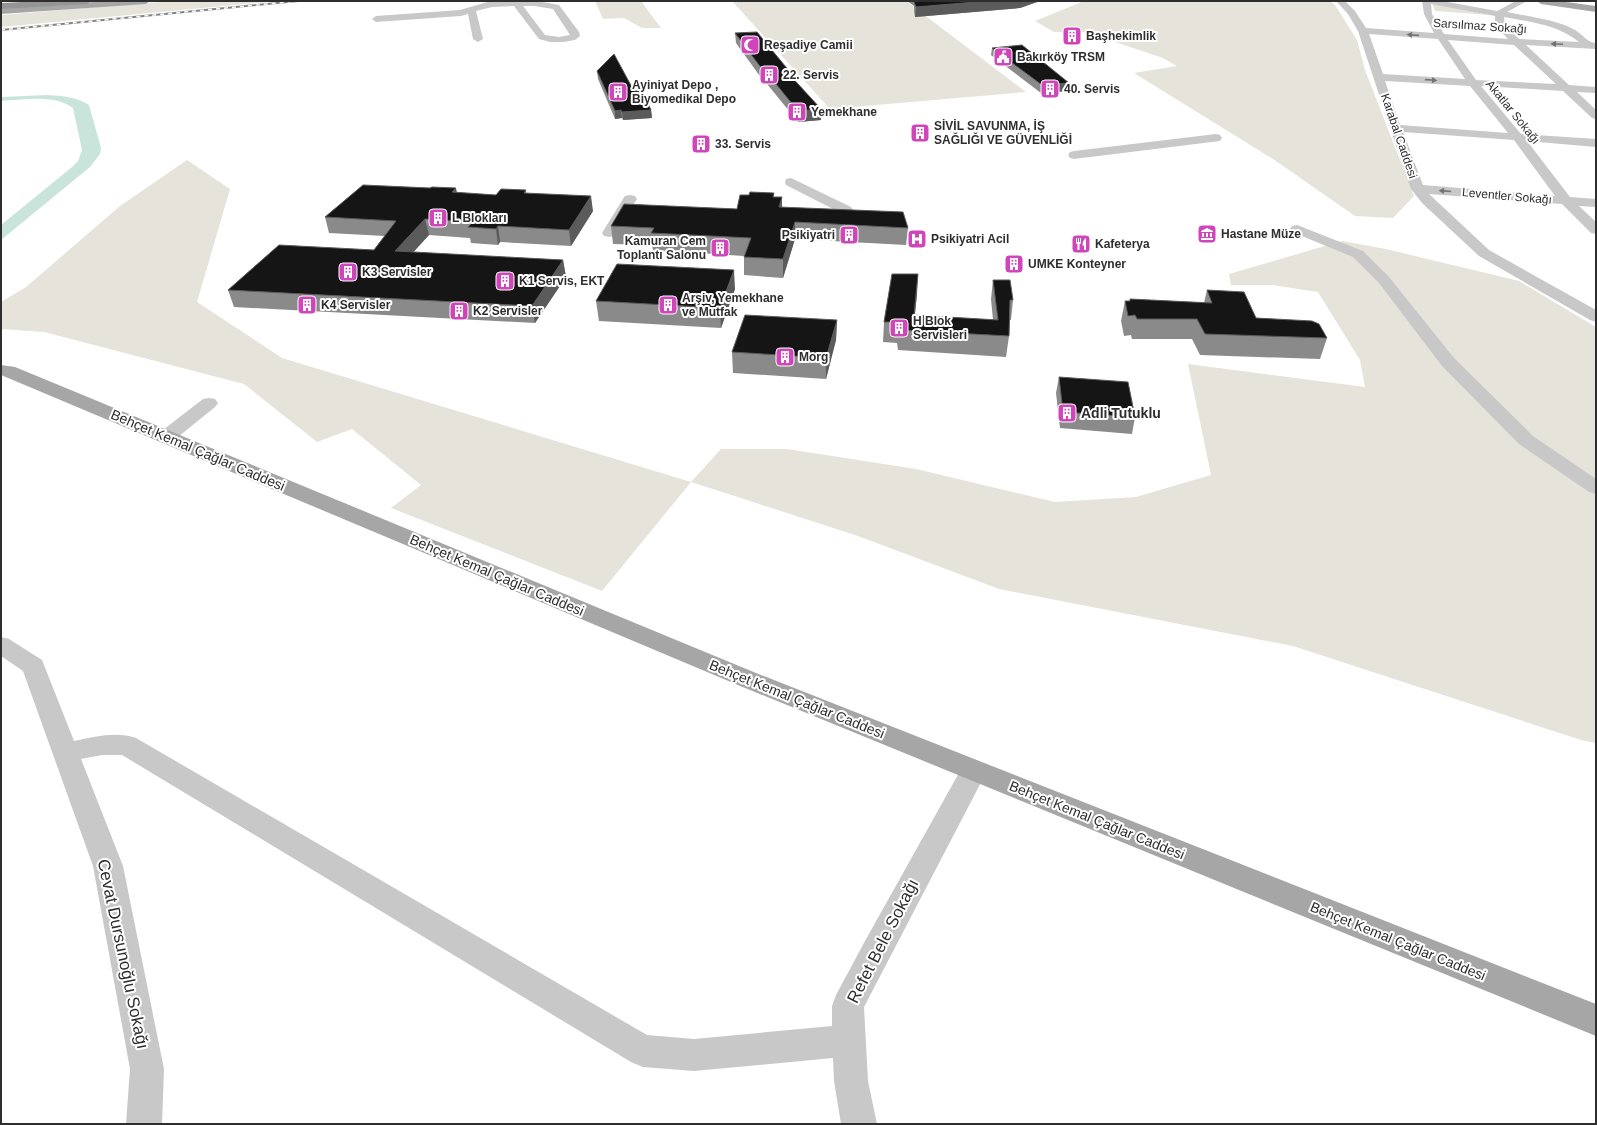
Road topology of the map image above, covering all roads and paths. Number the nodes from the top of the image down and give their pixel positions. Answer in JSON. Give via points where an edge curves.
{"nodes":[{"id":1,"x":87,"y":1,"type":"edge"},
{"id":2,"x":146,"y":1,"type":"edge"},
{"id":3,"x":1340,"y":1,"type":"edge"},
{"id":4,"x":1426,"y":1,"type":"edge"},
{"id":5,"x":1523,"y":1,"type":"edge"},
{"id":6,"x":1541,"y":1,"type":"edge"},
{"id":7,"x":1581,"y":1,"type":"edge"},
{"id":8,"x":1593,"y":1,"type":"edge"},
{"id":9,"x":515,"y":2,"type":"edge"},
{"id":10,"x":1596,"y":2,"type":"edge"},
{"id":11,"x":102,"y":4,"type":"junction"},
{"id":12,"x":1,"y":6,"type":"edge"},
{"id":13,"x":1596,"y":8,"type":"edge"},
{"id":14,"x":471,"y":10,"type":"junction"},
{"id":15,"x":1,"y":11,"type":"edge"},
{"id":16,"x":1499,"y":13,"type":"junction"},
{"id":17,"x":1,"y":14,"type":"edge"},
{"id":18,"x":376,"y":19,"type":"dead end"},
{"id":19,"x":1363,"y":31,"type":"junction"},
{"id":20,"x":1441,"y":37,"type":"junction"},
{"id":21,"x":478,"y":39,"type":"dead end"},
{"id":22,"x":1515,"y":42,"type":"junction"},
{"id":23,"x":1594,"y":47,"type":"edge"},
{"id":24,"x":1378,"y":77,"type":"junction"},
{"id":25,"x":1473,"y":83,"type":"junction"},
{"id":26,"x":1565,"y":89,"type":"junction"},
{"id":27,"x":1596,"y":90,"type":"edge"},
{"id":28,"x":1596,"y":116,"type":"edge"},
{"id":29,"x":1396,"y":128,"type":"junction"},
{"id":30,"x":1517,"y":136,"type":"junction"},
{"id":31,"x":1216,"y":138,"type":"dead end"},
{"id":32,"x":1596,"y":143,"type":"edge"},
{"id":33,"x":1074,"y":155,"type":"dead end"},
{"id":34,"x":791,"y":182,"type":"dead end"},
{"id":35,"x":1418,"y":188,"type":"junction"},
{"id":36,"x":630,"y":199,"type":"dead end"},
{"id":37,"x":1566,"y":201,"type":"junction"},
{"id":38,"x":1596,"y":203,"type":"edge"},
{"id":39,"x":846,"y":210,"type":"edge"},
{"id":40,"x":1297,"y":229,"type":"dead end"},
{"id":41,"x":1596,"y":230,"type":"edge"},
{"id":42,"x":609,"y":233,"type":"dead end"},
{"id":43,"x":1596,"y":317,"type":"edge"},
{"id":44,"x":1,"y":370,"type":"edge"},
{"id":45,"x":209,"y":402,"type":"dead end"},
{"id":46,"x":166,"y":437,"type":"junction"},
{"id":47,"x":1596,"y":488,"type":"edge"},
{"id":48,"x":1,"y":644,"type":"edge"},
{"id":49,"x":65,"y":753,"type":"junction"},
{"id":50,"x":974,"y":771,"type":"junction"},
{"id":51,"x":1596,"y":1020,"type":"edge"},
{"id":52,"x":849,"y":1040,"type":"junction"},
{"id":53,"x":144,"y":1124,"type":"edge"},
{"id":54,"x":859,"y":1124,"type":"edge"}],
"edges":[{"from":1,"to":12,"type":"highway"},
{"from":2,"to":11,"type":"main road"},
{"from":3,"to":19,"type":"street","name":"Karabal Caddesi","via":[[1352,13]]},
{"from":4,"to":16,"type":"street"},
{"from":4,"to":20,"type":"street","name":"Akatlar Sokağı","via":[[1428,14]]},
{"from":5,"to":16,"type":"street"},
{"from":6,"to":13,"type":"main road"},
{"from":7,"to":13,"type":"main road"},
{"from":8,"to":10,"type":"main road"},
{"from":9,"to":9,"type":"street","via":[[556,7],[575,36],[559,40],[542,38]]},
{"from":9,"to":14,"type":"street","via":[[491,4]]},
{"from":11,"to":15,"type":"main road"},
{"from":11,"to":17,"type":"main road"},
{"from":14,"to":18,"type":"street"},
{"from":14,"to":21,"type":"street"},
{"from":16,"to":22,"type":"street","via":[[1500,25]]},
{"from":16,"to":23,"type":"street","via":[[1557,25]]},
{"from":20,"to":19,"type":"street","name":"Sarsılmaz Sokağı","one_way":true},
{"from":19,"to":24,"type":"street","name":"Karabal Caddesi"},
{"from":20,"to":22,"type":"street","name":"Sarsılmaz Sokağı"},
{"from":20,"to":25,"type":"street","name":"Akatlar Sokağı"},
{"from":23,"to":22,"type":"street","name":"Sarsılmaz Sokağı","one_way":true},
{"from":22,"to":26,"type":"street"},
{"from":24,"to":25,"type":"street","one_way":true},
{"from":24,"to":29,"type":"street","name":"Karabal Caddesi"},
{"from":25,"to":26,"type":"street"},
{"from":25,"to":30,"type":"street","name":"Akatlar Sokağı"},
{"from":26,"to":27,"type":"street"},
{"from":26,"to":28,"type":"street"},
{"from":29,"to":30,"type":"street"},
{"from":29,"to":35,"type":"street","name":"Karabal Caddesi"},
{"from":30,"to":32,"type":"street"},
{"from":30,"to":37,"type":"street","name":"Akatlar Sokağı"},
{"from":31,"to":33,"type":"street"},
{"from":34,"to":39,"type":"street"},
{"from":37,"to":35,"type":"street","name":"Leventler Sokağı","one_way":true},
{"from":35,"to":43,"type":"street","name":"Karabal Caddesi","via":[[1446,220],[1484,253]]},
{"from":36,"to":42,"type":"street"},
{"from":37,"to":38,"type":"street","name":"Leventler Sokağı"},
{"from":37,"to":41,"type":"street","name":"Akatlar Sokağı"},
{"from":40,"to":47,"type":"street","via":[[1358,254],[1384,280],[1448,362],[1526,440]]},
{"from":44,"to":46,"type":"main road","name":"Behçet Kemal Çağlar Caddesi","via":[[9,371]]},
{"from":45,"to":46,"type":"street"},
{"from":46,"to":50,"type":"main road","name":"Behçet Kemal Çağlar Caddesi"},
{"from":48,"to":49,"type":"street","name":"Cevat Dursunoğlu Sokağı","via":[[33,666]]},
{"from":49,"to":52,"type":"street","via":[[102,745],[127,745],[643,1051],[694,1055]]},
{"from":49,"to":53,"type":"street","name":"Cevat Dursunoğlu Sokağı","via":[[108,866],[147,1069]]},
{"from":50,"to":51,"type":"main road","name":"Behçet Kemal Çağlar Caddesi"},
{"from":50,"to":52,"type":"street","name":"Refet Bele Sokağı","via":[[848,1006]]},
{"from":52,"to":54,"type":"street","name":"Refet Bele Sokağı","via":[[851,1081]]}]}
